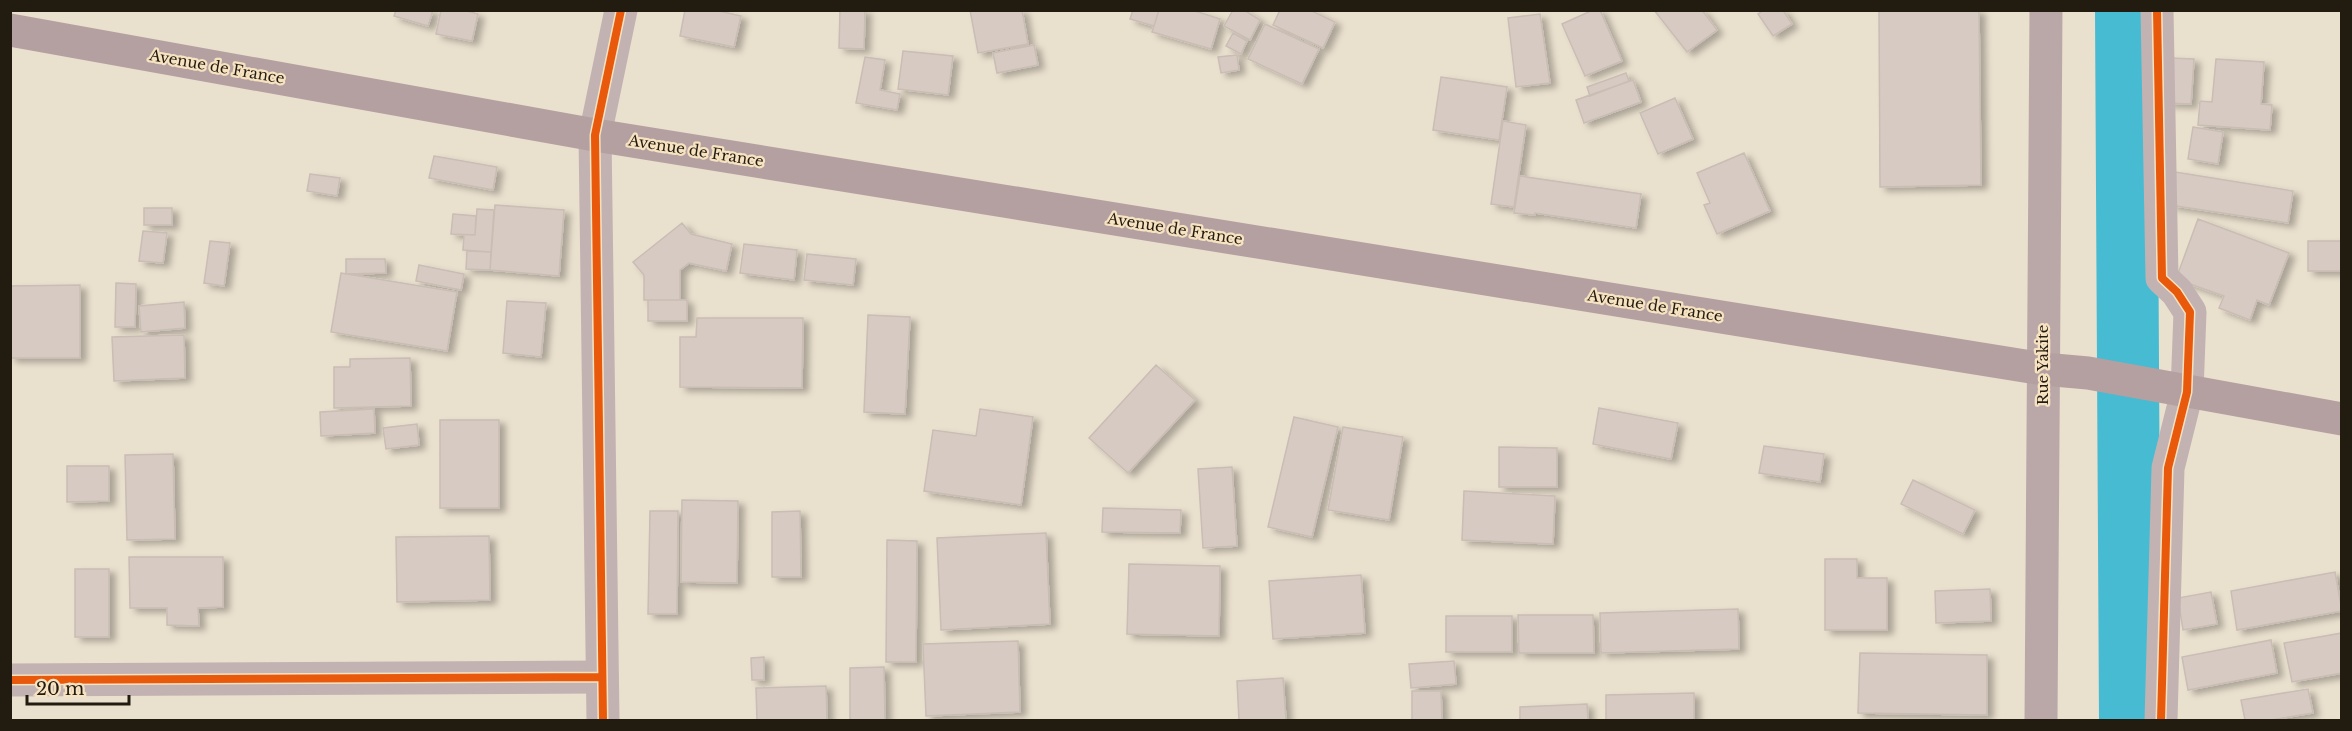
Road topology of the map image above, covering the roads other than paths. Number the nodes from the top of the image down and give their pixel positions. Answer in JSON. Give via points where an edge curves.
{"nodes":[{"id":1,"x":621,"y":10,"type":"edge"},
{"id":2,"x":2046,"y":10,"type":"edge"},
{"id":3,"x":2157,"y":10,"type":"edge"},
{"id":4,"x":10,"y":30,"type":"edge"},
{"id":5,"x":595,"y":135,"type":"junction"},
{"id":6,"x":2043,"y":369,"type":"junction"},
{"id":7,"x":2175,"y":389,"type":"junction"},
{"id":8,"x":2342,"y":419,"type":"edge"},
{"id":9,"x":602,"y":677,"type":"junction"},
{"id":10,"x":10,"y":680,"type":"edge"},
{"id":11,"x":603,"y":720,"type":"edge"},
{"id":12,"x":2041,"y":720,"type":"edge"},
{"id":13,"x":2162,"y":720,"type":"edge"}],
"edges":[{"from":1,"to":5,"type":"street"},
{"from":2,"to":6,"type":"main road","name":"Rue Yakite"},
{"from":3,"to":7,"type":"street","via":[[2162,278],[2190,312]]},
{"from":4,"to":5,"type":"main road","name":"Avenue de France"},
{"from":5,"to":6,"type":"main road","name":"Avenue de France"},
{"from":5,"to":9,"type":"street"},
{"from":6,"to":7,"type":"main road","name":"Avenue de France"},
{"from":6,"to":12,"type":"main road","name":"Rue Yakite"},
{"from":7,"to":8,"type":"main road","name":"Avenue de France"},
{"from":7,"to":13,"type":"street","via":[[2168,468]]},
{"from":9,"to":10,"type":"street"},
{"from":9,"to":11,"type":"street"}]}
